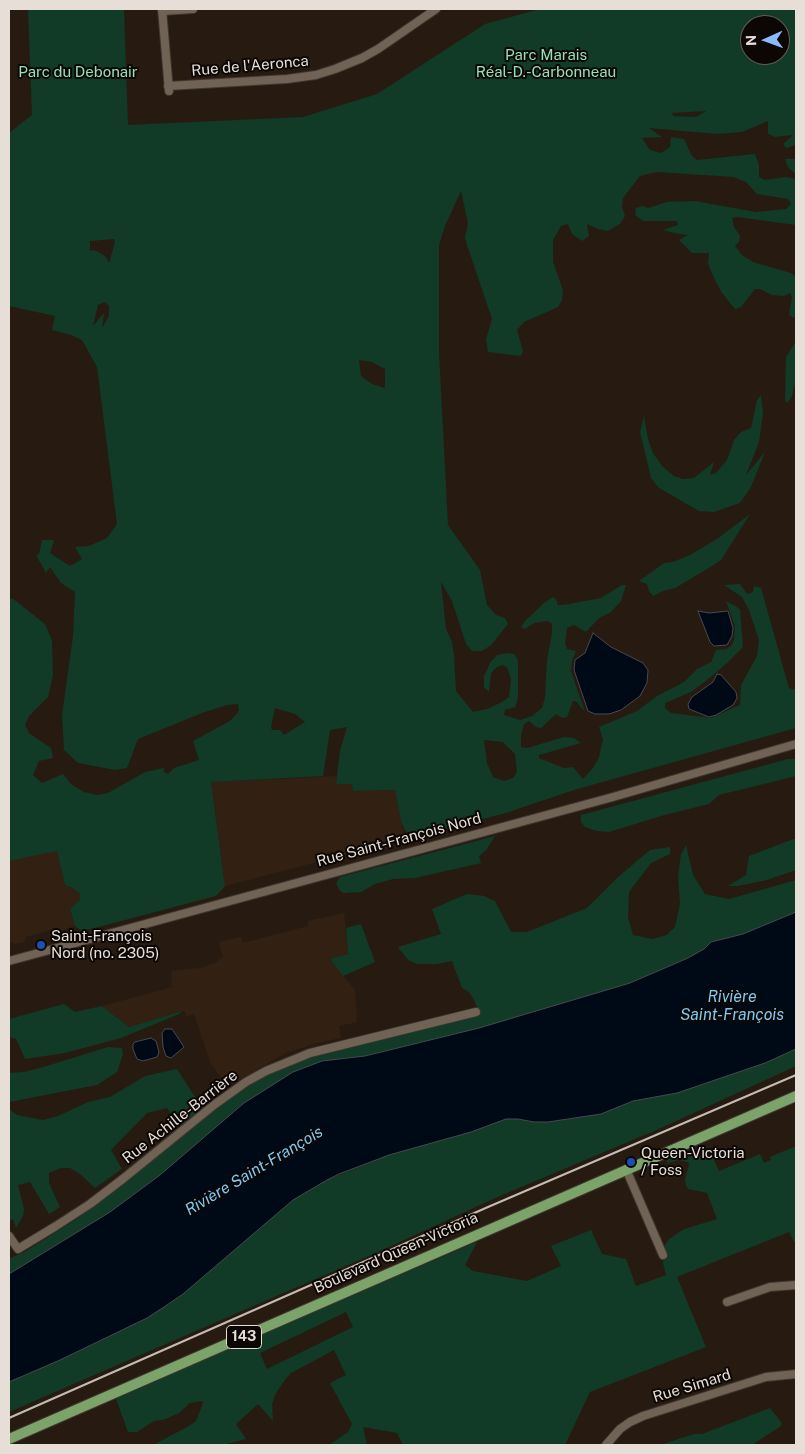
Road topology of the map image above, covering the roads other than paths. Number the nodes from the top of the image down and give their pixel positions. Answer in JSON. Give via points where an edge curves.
{"nodes":[{"id":1,"x":193,"y":9,"type":"edge"},
{"id":2,"x":436,"y":9,"type":"edge"},
{"id":3,"x":162,"y":10,"type":"edge"},
{"id":4,"x":796,"y":744,"type":"edge"},
{"id":5,"x":9,"y":961,"type":"edge"},
{"id":6,"x":476,"y":1012,"type":"dead end"},
{"id":7,"x":796,"y":1096,"type":"edge"},
{"id":8,"x":626,"y":1169,"type":"junction"},
{"id":9,"x":9,"y":1236,"type":"edge"},
{"id":10,"x":663,"y":1255,"type":"dead end"},
{"id":11,"x":796,"y":1285,"type":"edge"},
{"id":12,"x":727,"y":1302,"type":"dead end"},
{"id":13,"x":796,"y":1374,"type":"edge"},
{"id":14,"x":9,"y":1439,"type":"edge"},
{"id":15,"x":606,"y":1445,"type":"edge"}],
"edges":[{"from":1,"to":3,"type":"street"},
{"from":2,"to":3,"type":"street","name":"Rue de l'Aeronca","via":[[362,58],[316,75],[169,89]]},
{"from":4,"to":5,"type":"street","name":"Rue Saint-François Nord"},
{"from":6,"to":9,"type":"street","name":"Rue Achille-Barrière","via":[[328,1048],[273,1068],[214,1105],[90,1204],[56,1226],[18,1249]]},
{"from":7,"to":8,"type":"main road","name":"Boulevard Queen-Victoria","number":"143"},
{"from":8,"to":10,"type":"street"},
{"from":8,"to":14,"type":"main road","name":"Boulevard Queen-Victoria","number":"143"},
{"from":11,"to":12,"type":"street","via":[[770,1287]]},
{"from":13,"to":15,"type":"street","name":"Rue Simard","via":[[766,1377],[643,1416],[620,1429]]}]}
